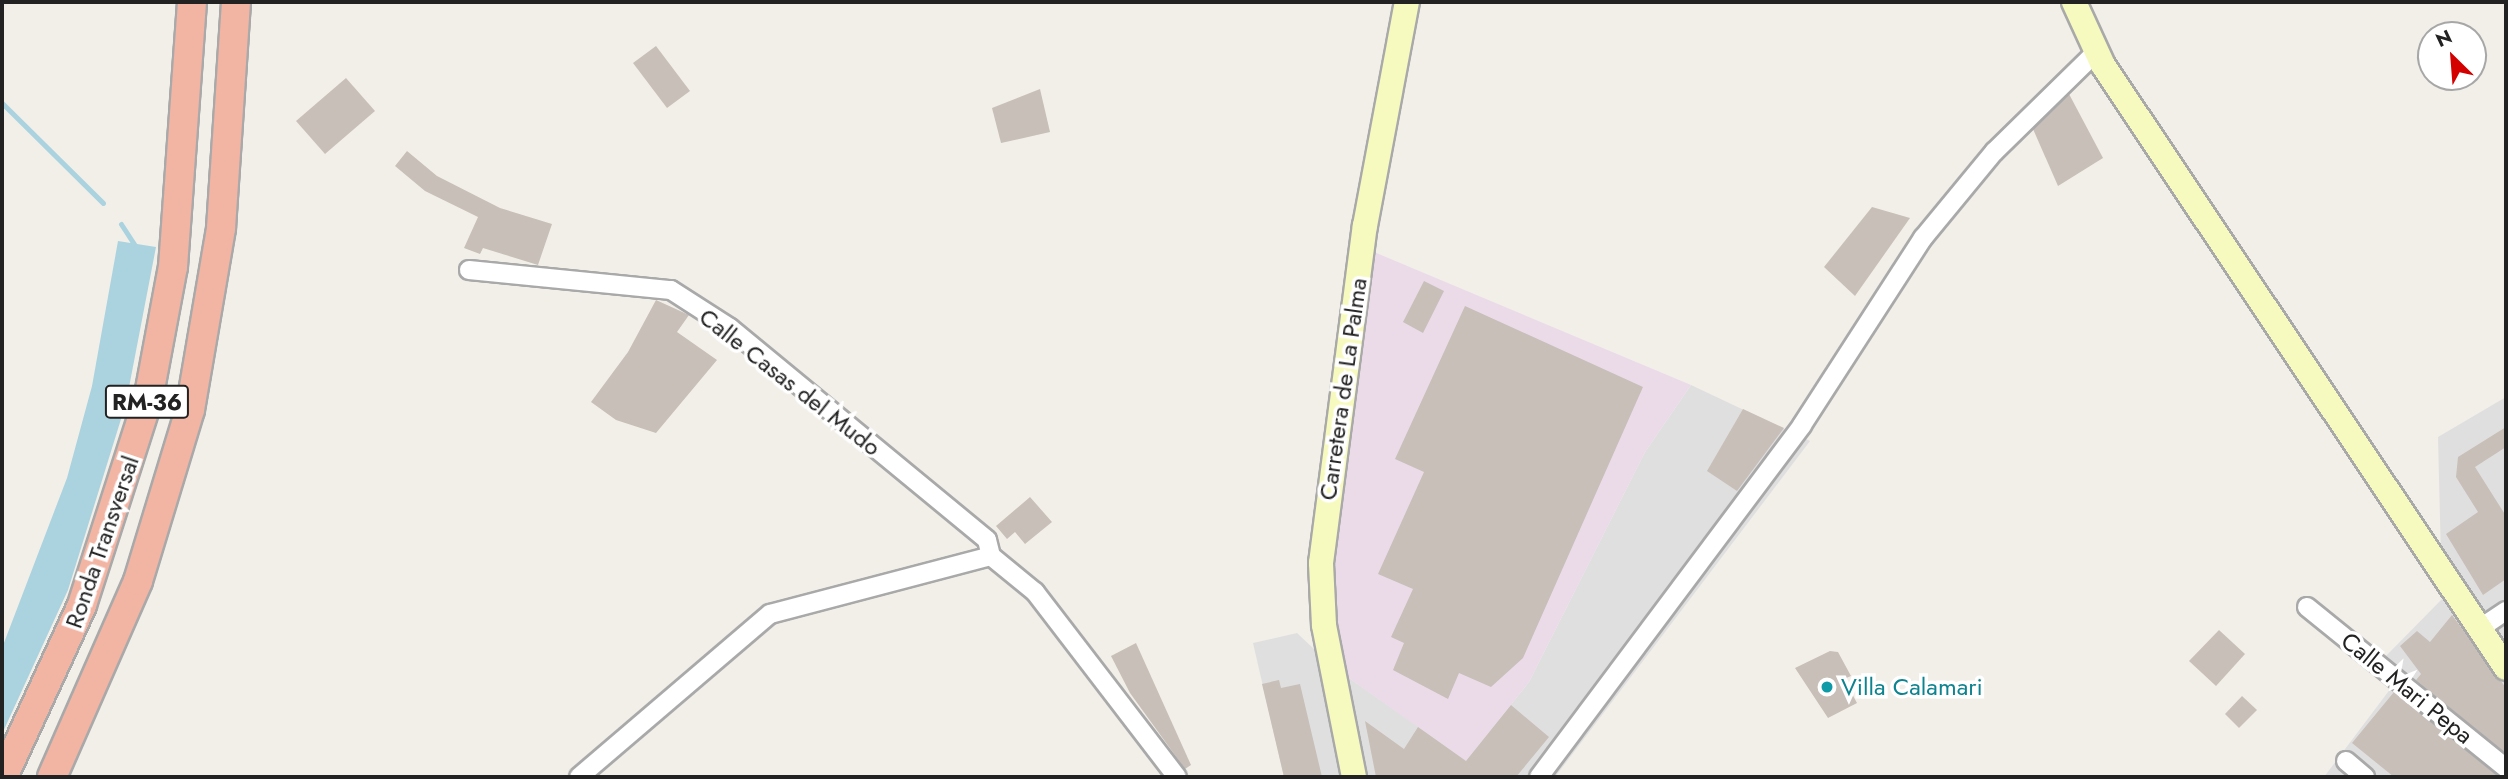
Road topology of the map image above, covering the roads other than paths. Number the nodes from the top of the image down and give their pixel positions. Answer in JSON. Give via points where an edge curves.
{"nodes":[{"id":1,"x":192,"y":2,"type":"edge"},
{"id":2,"x":236,"y":2,"type":"edge"},
{"id":3,"x":1407,"y":2,"type":"edge"},
{"id":4,"x":2074,"y":2,"type":"edge"},
{"id":5,"x":2096,"y":52,"type":"junction"},
{"id":6,"x":469,"y":270,"type":"dead end"},
{"id":7,"x":991,"y":556,"type":"junction"},
{"id":8,"x":2307,"y":607,"type":"dead end"},
{"id":9,"x":2506,"y":611,"type":"edge"},
{"id":10,"x":2479,"y":629,"type":"junction"},
{"id":11,"x":2506,"y":668,"type":"edge"},
{"id":12,"x":2346,"y":761,"type":"dead end"},
{"id":13,"x":2506,"y":768,"type":"edge"},
{"id":14,"x":3,"y":777,"type":"edge"},
{"id":15,"x":52,"y":777,"type":"edge"},
{"id":16,"x":579,"y":777,"type":"edge"},
{"id":17,"x":1177,"y":777,"type":"edge"},
{"id":18,"x":1353,"y":777,"type":"edge"},
{"id":19,"x":1539,"y":777,"type":"edge"},
{"id":20,"x":2365,"y":777,"type":"edge"}],
"edges":[{"from":1,"to":14,"type":"highway","name":"Ronda Transversal","number":"RM-36","via":[[175,245],[148,400],[82,605]]},
{"from":2,"to":15,"type":"highway","name":"Ronda Transversal","number":"RM-36","via":[[219,239],[190,410],[134,591]]},
{"from":3,"to":18,"type":"main road","name":"Carretera de La Palma","via":[[1365,226],[1321,563],[1324,625]]},
{"from":4,"to":5,"type":"main road"},
{"from":5,"to":10,"type":"main road"},
{"from":5,"to":19,"type":"street","via":[[1994,152],[1923,238],[1802,425]]},
{"from":6,"to":7,"type":"street","name":"Calle Casas del Mudo","via":[[671,290],[730,328],[987,540]]},
{"from":7,"to":16,"type":"street","via":[[770,614]]},
{"from":7,"to":17,"type":"street","name":"Calle Casas del Mudo","via":[[1035,592]]},
{"from":8,"to":13,"type":"street","name":"Calle Mari Pepa"},
{"from":9,"to":10,"type":"street"},
{"from":10,"to":11,"type":"main road"},
{"from":12,"to":20,"type":"street"}]}
